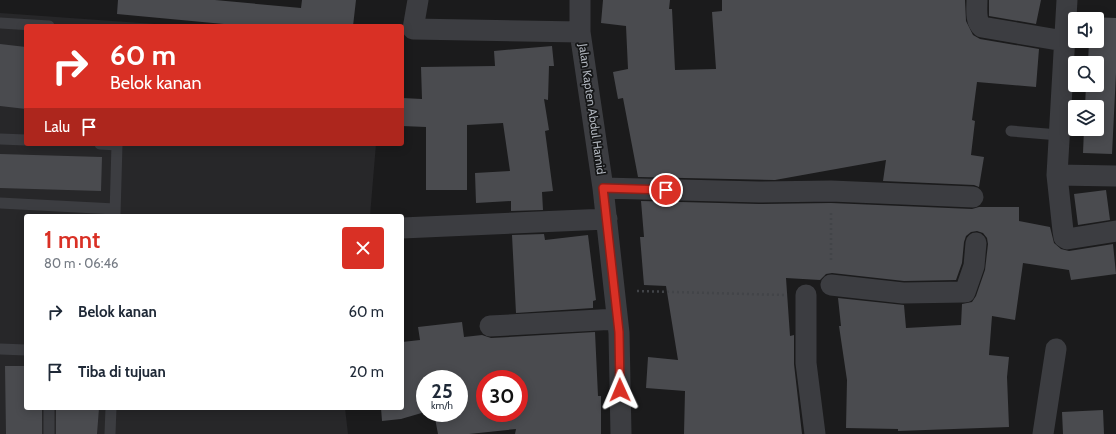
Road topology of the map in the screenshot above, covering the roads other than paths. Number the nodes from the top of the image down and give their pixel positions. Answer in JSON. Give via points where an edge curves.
{"nodes":[{"id":1,"x":418,"y":0,"type":"edge"},
{"id":2,"x":580,"y":0,"type":"edge"},
{"id":3,"x":976,"y":0,"type":"edge"},
{"id":4,"x":1067,"y":0,"type":"edge"},
{"id":5,"x":0,"y":23,"type":"edge"},
{"id":6,"x":24,"y":24,"type":"edge"},
{"id":7,"x":580,"y":32,"type":"junction"},
{"id":8,"x":1064,"y":41,"type":"junction"},
{"id":9,"x":1010,"y":131,"type":"dead end"},
{"id":10,"x":1059,"y":135,"type":"junction"},
{"id":11,"x":0,"y":139,"type":"edge"},
{"id":12,"x":24,"y":140,"type":"edge"},
{"id":13,"x":117,"y":146,"type":"edge"},
{"id":14,"x":1057,"y":175,"type":"junction"},
{"id":15,"x":1116,"y":176,"type":"edge"},
{"id":16,"x":603,"y":188,"type":"junction"},
{"id":17,"x":973,"y":197,"type":"dead end"},
{"id":18,"x":0,"y":203,"type":"edge"},
{"id":19,"x":54,"y":211,"type":"edge"},
{"id":20,"x":115,"y":213,"type":"edge"},
{"id":21,"x":607,"y":218,"type":"junction"},
{"id":22,"x":404,"y":228,"type":"edge"},
{"id":23,"x":1116,"y":231,"type":"edge"},
{"id":24,"x":976,"y":243,"type":"dead end"},
{"id":25,"x":831,"y":285,"type":"road end"},
{"id":26,"x":806,"y":295,"type":"road end"},
{"id":27,"x":618,"y":319,"type":"junction"},
{"id":28,"x":490,"y":326,"type":"dead end"},
{"id":29,"x":0,"y":349,"type":"edge"},
{"id":30,"x":1056,"y":349,"type":"dead end"},
{"id":31,"x":24,"y":350,"type":"edge"},
{"id":32,"x":49,"y":410,"type":"edge"},
{"id":33,"x":111,"y":410,"type":"edge"},
{"id":34,"x":49,"y":434,"type":"edge"},
{"id":35,"x":110,"y":434,"type":"edge"},
{"id":36,"x":620,"y":434,"type":"edge"},
{"id":37,"x":815,"y":434,"type":"edge"},
{"id":38,"x":1044,"y":434,"type":"edge"}],
"edges":[{"from":1,"to":7,"type":"street","via":[[413,29]]},
{"from":2,"to":7,"type":"street","name":"Jalan Kapten Abdul Hamid"},
{"from":3,"to":8,"type":"street","via":[[977,16],[982,27]]},
{"from":4,"to":8,"type":"street"},
{"from":5,"to":6,"type":"lane"},
{"from":7,"to":16,"type":"street","name":"Jalan Kapten Abdul Hamid"},
{"from":8,"to":10,"type":"street"},
{"from":9,"to":10,"type":"lane"},
{"from":10,"to":14,"type":"street"},
{"from":11,"to":12,"type":"lane"},
{"from":13,"to":20,"type":"lane"},
{"from":14,"to":15,"type":"street"},
{"from":14,"to":23,"type":"street","via":[[1064,237],[1067,239]]},
{"from":16,"to":17,"type":"street","via":[[831,191]]},
{"from":16,"to":21,"type":"street","name":"Jalan Kapten Abdul Hamid"},
{"from":18,"to":19,"type":"lane"},
{"from":19,"to":20,"type":"lane"},
{"from":21,"to":22,"type":"street"},
{"from":21,"to":27,"type":"street","name":"Jalan Kapten Abdul Hamid"},
{"from":24,"to":25,"type":"street","via":[[974,266],[965,292],[903,293]]},
{"from":26,"to":37,"type":"street","via":[[806,363]]},
{"from":27,"to":28,"type":"street"},
{"from":27,"to":36,"type":"street","name":"Jalan Kapten Abdul Hamid"},
{"from":29,"to":31,"type":"lane"},
{"from":30,"to":38,"type":"street"},
{"from":32,"to":34,"type":"lane"},
{"from":33,"to":35,"type":"lane"}]}
